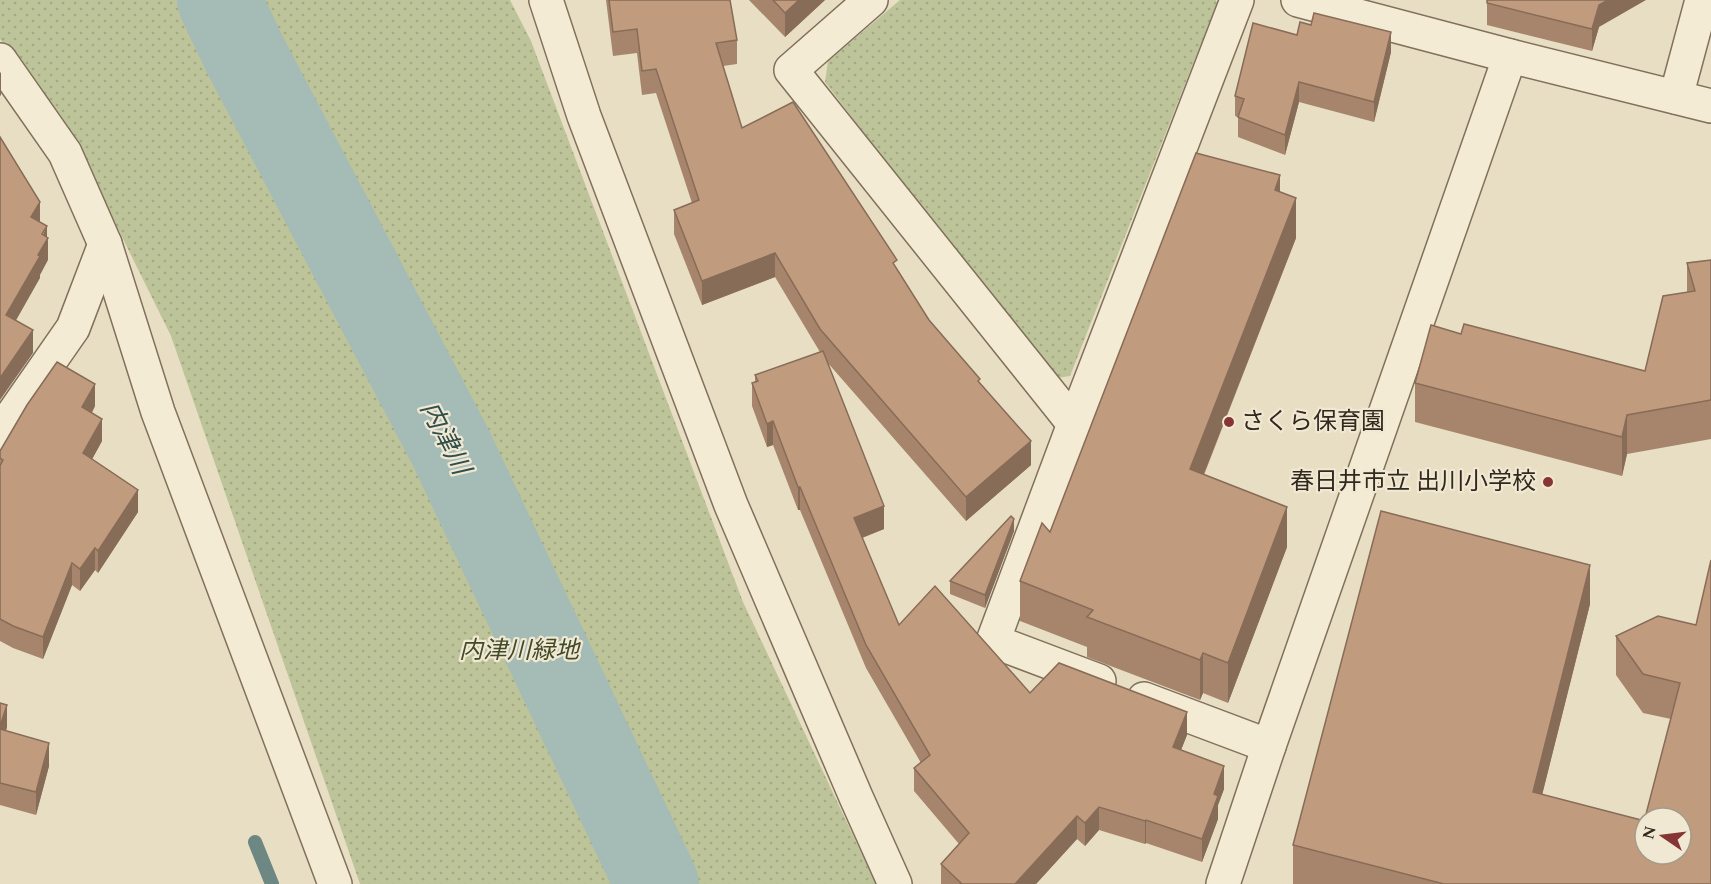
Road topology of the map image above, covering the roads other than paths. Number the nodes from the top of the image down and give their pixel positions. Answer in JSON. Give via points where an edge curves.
{"nodes":[{"id":1,"x":546,"y":0,"type":"edge"},
{"id":2,"x":871,"y":0,"type":"edge"},
{"id":3,"x":1237,"y":0,"type":"edge"},
{"id":4,"x":1298,"y":0,"type":"edge"},
{"id":5,"x":1702,"y":0,"type":"edge"},
{"id":6,"x":1510,"y":56,"type":"junction"},
{"id":7,"x":0,"y":60,"type":"edge"},
{"id":8,"x":1676,"y":97,"type":"junction"},
{"id":9,"x":1711,"y":106,"type":"edge"},
{"id":10,"x":105,"y":244,"type":"junction"},
{"id":11,"x":1074,"y":424,"type":"junction"},
{"id":12,"x":0,"y":438,"type":"edge"},
{"id":13,"x":1269,"y":746,"type":"junction"},
{"id":14,"x":335,"y":884,"type":"edge"},
{"id":15,"x":895,"y":884,"type":"edge"},
{"id":16,"x":1223,"y":884,"type":"edge"}],
"edges":[{"from":1,"to":15,"type":"street","via":[[584,116],[731,505]]},
{"from":2,"to":11,"type":"street","via":[[791,70]]},
{"from":3,"to":11,"type":"street"},
{"from":4,"to":6,"type":"street"},
{"from":5,"to":8,"type":"street"},
{"from":6,"to":8,"type":"street"},
{"from":6,"to":13,"type":"street"},
{"from":7,"to":10,"type":"street","via":[[65,153]]},
{"from":8,"to":9,"type":"street"},
{"from":10,"to":12,"type":"street","via":[[74,328]]},
{"from":10,"to":14,"type":"street","via":[[158,412]]},
{"from":11,"to":13,"type":"street","via":[[993,641]]},
{"from":13,"to":16,"type":"street"}]}
